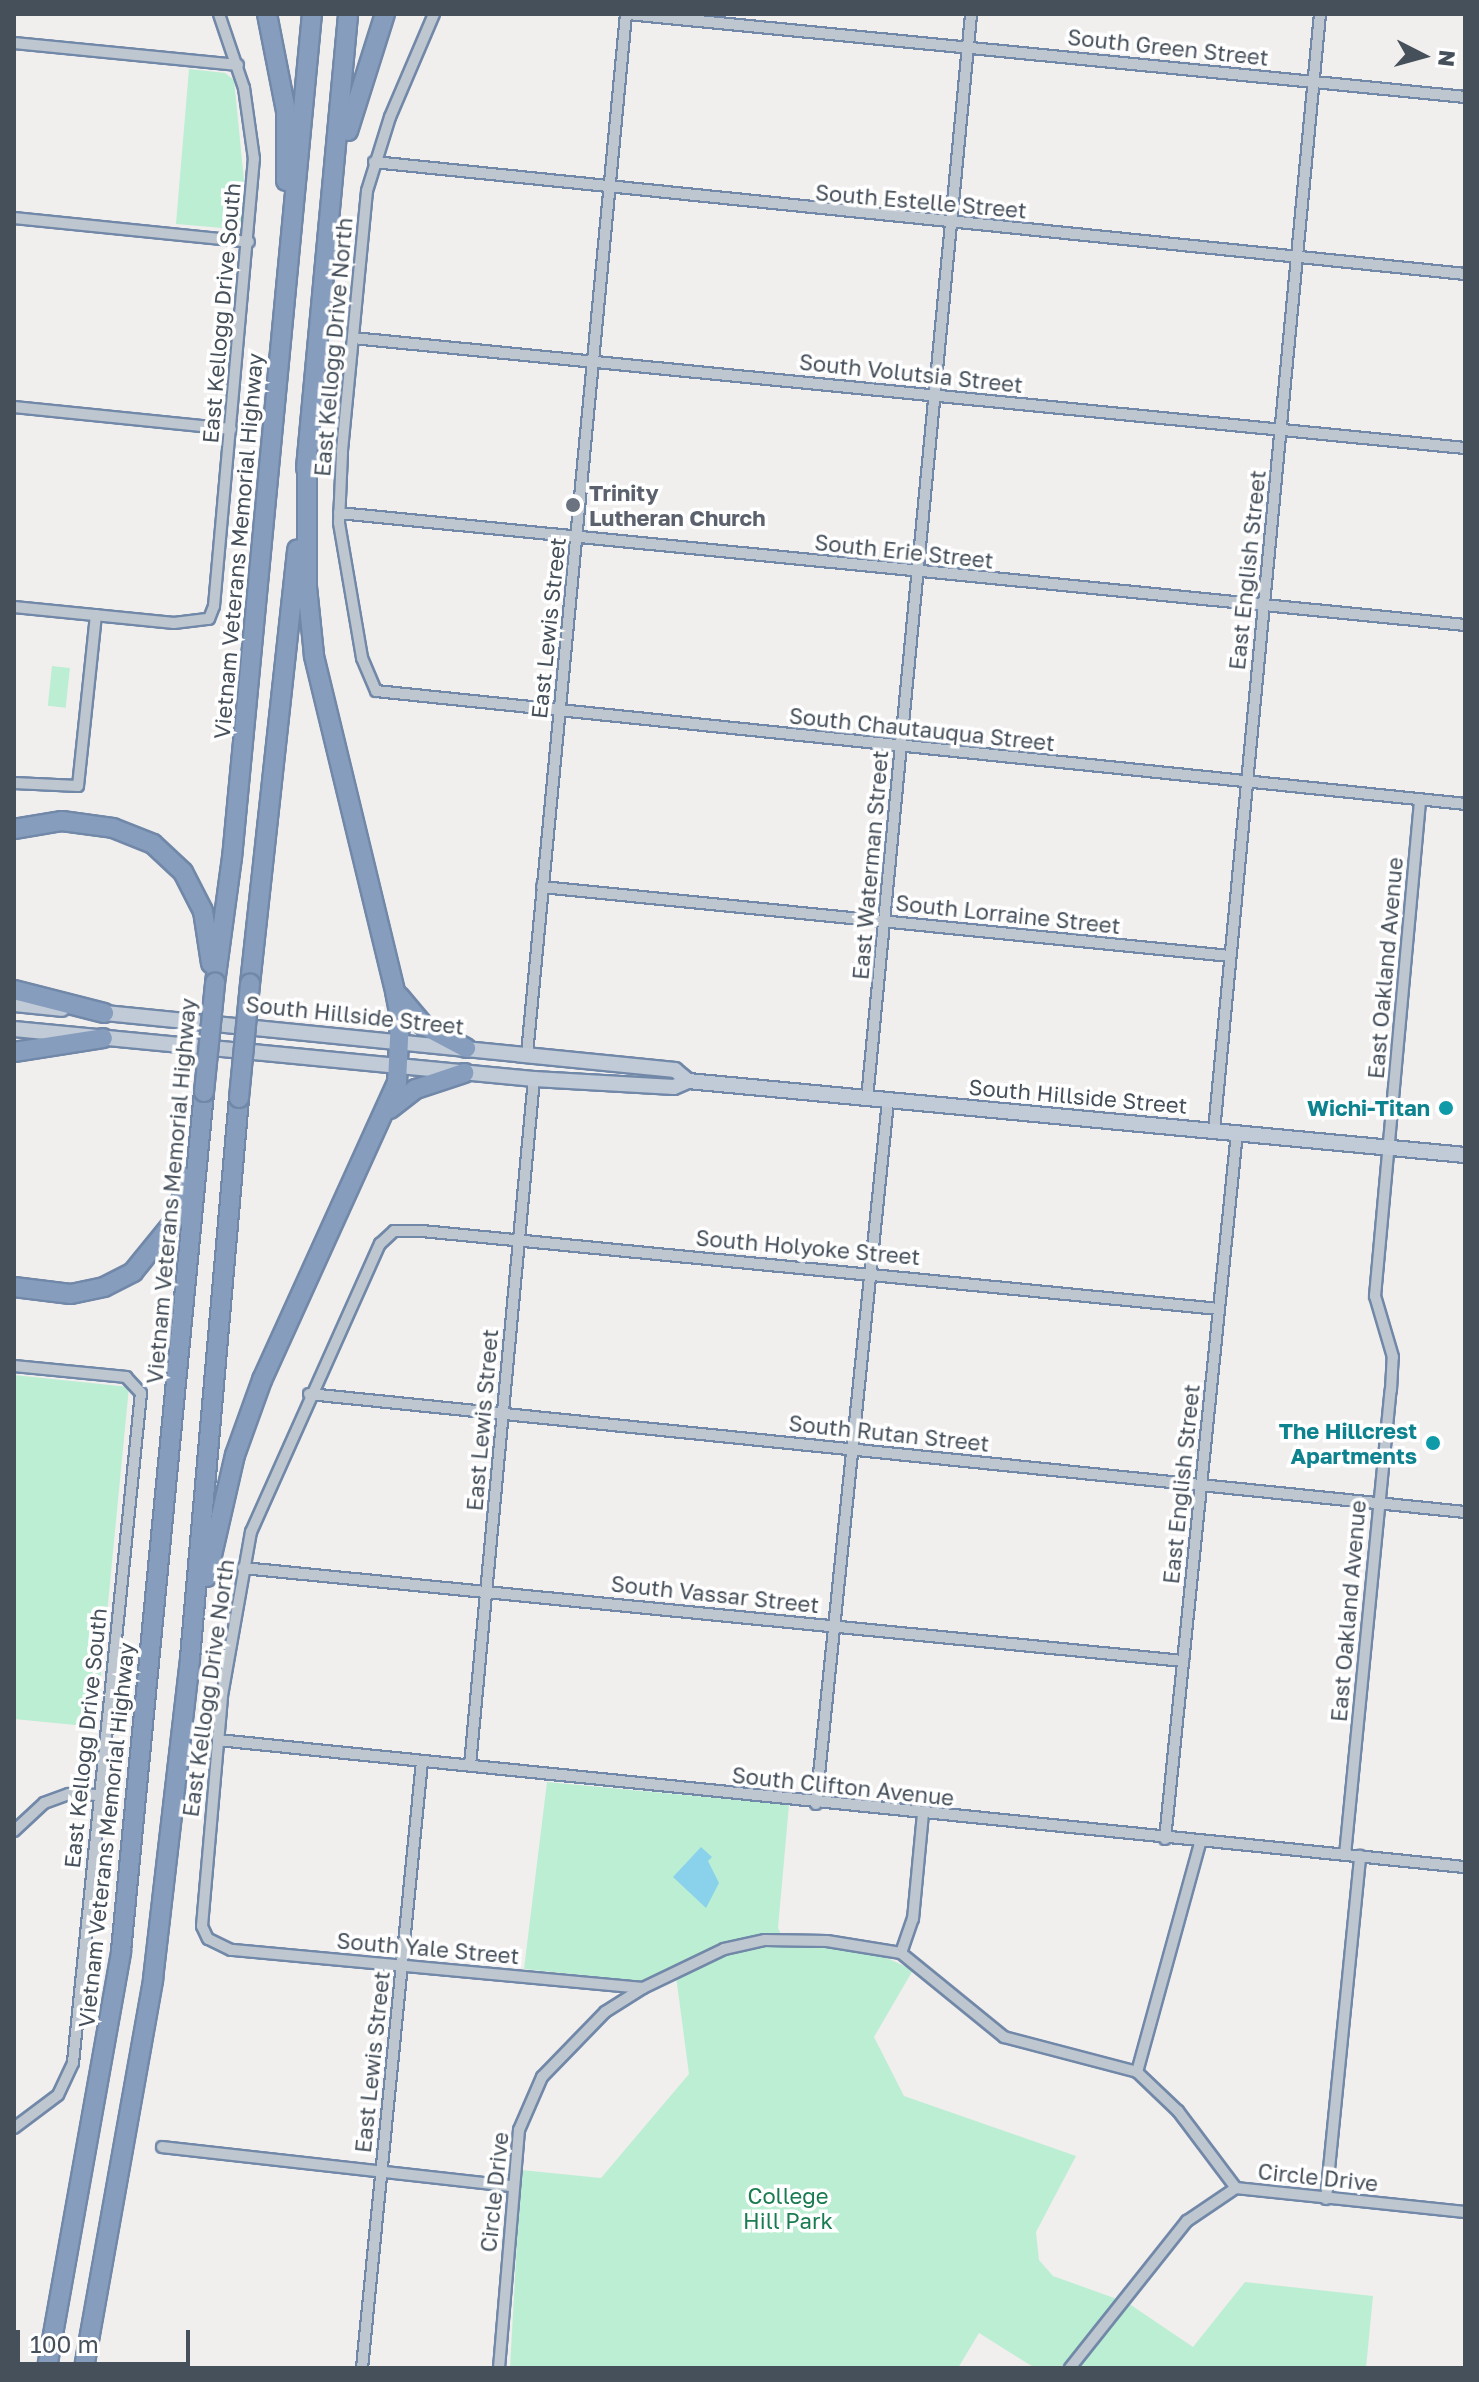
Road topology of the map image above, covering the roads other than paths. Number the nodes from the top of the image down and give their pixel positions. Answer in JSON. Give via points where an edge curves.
{"nodes":[{"id":1,"x":219,"y":14,"type":"edge"},
{"id":2,"x":267,"y":14,"type":"edge"},
{"id":3,"x":312,"y":14,"type":"edge"},
{"id":4,"x":348,"y":14,"type":"edge"},
{"id":5,"x":385,"y":14,"type":"edge"},
{"id":6,"x":434,"y":14,"type":"edge"},
{"id":7,"x":627,"y":14,"type":"edge"},
{"id":8,"x":971,"y":14,"type":"edge"},
{"id":9,"x":1320,"y":14,"type":"edge"},
{"id":10,"x":14,"y":43,"type":"edge"},
{"id":11,"x":967,"y":47,"type":"junction"},
{"id":12,"x":238,"y":65,"type":"junction"},
{"id":13,"x":1314,"y":81,"type":"junction"},
{"id":14,"x":1465,"y":97,"type":"edge"},
{"id":15,"x":374,"y":162,"type":"junction"},
{"id":16,"x":610,"y":189,"type":"junction"},
{"id":17,"x":330,"y":215,"type":"junction"},
{"id":18,"x":14,"y":218,"type":"edge"},
{"id":19,"x":951,"y":224,"type":"junction"},
{"id":20,"x":249,"y":242,"type":"junction"},
{"id":21,"x":1297,"y":257,"type":"junction"},
{"id":22,"x":289,"y":258,"type":"junction"},
{"id":23,"x":1465,"y":274,"type":"edge"},
{"id":24,"x":353,"y":338,"type":"junction"},
{"id":25,"x":593,"y":361,"type":"junction"},
{"id":26,"x":935,"y":395,"type":"junction"},
{"id":27,"x":14,"y":407,"type":"edge"},
{"id":28,"x":231,"y":429,"type":"junction"},
{"id":29,"x":1281,"y":430,"type":"junction"},
{"id":30,"x":1465,"y":448,"type":"edge"},
{"id":31,"x":307,"y":460,"type":"junction"},
{"id":32,"x":339,"y":513,"type":"junction"},
{"id":33,"x":577,"y":538,"type":"junction"},
{"id":34,"x":917,"y":572,"type":"junction"},
{"id":35,"x":1264,"y":606,"type":"junction"},
{"id":36,"x":14,"y":607,"type":"edge"},
{"id":37,"x":96,"y":615,"type":"junction"},
{"id":38,"x":1465,"y":625,"type":"edge"},
{"id":39,"x":376,"y":691,"type":"joint"},
{"id":40,"x":560,"y":711,"type":"junction"},
{"id":41,"x":901,"y":747,"type":"junction"},
{"id":42,"x":14,"y":783,"type":"edge"},
{"id":43,"x":1247,"y":783,"type":"junction"},
{"id":44,"x":1420,"y":800,"type":"junction"},
{"id":45,"x":1465,"y":804,"type":"edge"},
{"id":46,"x":14,"y":829,"type":"edge"},
{"id":47,"x":542,"y":887,"type":"junction"},
{"id":48,"x":885,"y":922,"type":"junction"},
{"id":49,"x":1230,"y":956,"type":"junction"},
{"id":50,"x":215,"y":983,"type":"junction"},
{"id":51,"x":14,"y":990,"type":"edge"},
{"id":52,"x":395,"y":991,"type":"junction"},
{"id":53,"x":14,"y":1004,"type":"edge"},
{"id":54,"x":104,"y":1013,"type":"junction"},
{"id":55,"x":14,"y":1029,"type":"edge"},
{"id":56,"x":103,"y":1038,"type":"junction"},
{"id":57,"x":396,"y":1041,"type":"junction"},
{"id":58,"x":466,"y":1048,"type":"junction"},
{"id":59,"x":14,"y":1052,"type":"edge"},
{"id":60,"x":527,"y":1054,"type":"junction"},
{"id":61,"x":396,"y":1066,"type":"junction"},
{"id":62,"x":464,"y":1073,"type":"junction"},
{"id":63,"x":534,"y":1079,"type":"junction"},
{"id":64,"x":688,"y":1081,"type":"junction"},
{"id":65,"x":867,"y":1099,"type":"junction"},
{"id":66,"x":888,"y":1101,"type":"junction"},
{"id":67,"x":386,"y":1115,"type":"junction"},
{"id":68,"x":1214,"y":1131,"type":"junction"},
{"id":69,"x":1237,"y":1133,"type":"junction"},
{"id":70,"x":1389,"y":1148,"type":"junction"},
{"id":71,"x":1465,"y":1155,"type":"edge"},
{"id":72,"x":197,"y":1156,"type":"junction"},
{"id":73,"x":394,"y":1231,"type":"joint"},
{"id":74,"x":519,"y":1241,"type":"junction"},
{"id":75,"x":870,"y":1273,"type":"junction"},
{"id":76,"x":14,"y":1287,"type":"edge"},
{"id":77,"x":1219,"y":1309,"type":"junction"},
{"id":78,"x":14,"y":1366,"type":"edge"},
{"id":79,"x":309,"y":1394,"type":"junction"},
{"id":80,"x":502,"y":1414,"type":"junction"},
{"id":81,"x":852,"y":1450,"type":"junction"},
{"id":82,"x":1201,"y":1486,"type":"junction"},
{"id":83,"x":1378,"y":1504,"type":"junction"},
{"id":84,"x":1465,"y":1512,"type":"edge"},
{"id":85,"x":243,"y":1568,"type":"junction"},
{"id":86,"x":486,"y":1591,"type":"junction"},
{"id":87,"x":834,"y":1626,"type":"junction"},
{"id":88,"x":190,"y":1658,"type":"junction"},
{"id":89,"x":1183,"y":1661,"type":"junction"},
{"id":90,"x":218,"y":1740,"type":"junction"},
{"id":91,"x":422,"y":1761,"type":"junction"},
{"id":92,"x":470,"y":1765,"type":"junction"},
{"id":93,"x":99,"y":1795,"type":"junction"},
{"id":94,"x":816,"y":1804,"type":"junction"},
{"id":95,"x":923,"y":1814,"type":"junction"},
{"id":96,"x":14,"y":1819,"type":"edge"},
{"id":97,"x":27,"y":1820,"type":"junction"},
{"id":98,"x":14,"y":1831,"type":"edge"},
{"id":99,"x":1165,"y":1839,"type":"junction"},
{"id":100,"x":1200,"y":1843,"type":"junction"},
{"id":101,"x":1345,"y":1855,"type":"junction"},
{"id":102,"x":1360,"y":1856,"type":"junction"},
{"id":103,"x":1465,"y":1867,"type":"edge"},
{"id":104,"x":213,"y":1941,"type":"joint"},
{"id":105,"x":901,"y":1953,"type":"junction"},
{"id":106,"x":402,"y":1966,"type":"junction"},
{"id":107,"x":643,"y":1988,"type":"junction"},
{"id":108,"x":1137,"y":2072,"type":"junction"},
{"id":109,"x":14,"y":2128,"type":"edge"},
{"id":110,"x":162,"y":2147,"type":"dead end"},
{"id":111,"x":381,"y":2172,"type":"junction"},
{"id":112,"x":512,"y":2186,"type":"junction"},
{"id":113,"x":1236,"y":2188,"type":"junction"},
{"id":114,"x":1326,"y":2199,"type":"junction"},
{"id":115,"x":1465,"y":2212,"type":"edge"},
{"id":116,"x":47,"y":2368,"type":"edge"},
{"id":117,"x":84,"y":2368,"type":"edge"},
{"id":118,"x":362,"y":2368,"type":"edge"},
{"id":119,"x":499,"y":2368,"type":"edge"},
{"id":120,"x":1070,"y":2368,"type":"edge"}],
"edges":[{"from":1,"to":12,"type":"street","name":"East Kellogg Drive South"},
{"from":2,"to":22,"type":"highway","via":[[286,111]]},
{"from":3,"to":22,"type":"highway","name":"Vietnam Veterans Memorial Highway"},
{"from":4,"to":17,"type":"highway"},
{"from":5,"to":17,"type":"highway","via":[[350,117]]},
{"from":6,"to":15,"type":"street","name":"East Kellogg Drive North"},
{"from":7,"to":11,"type":"street","name":"South Green Street"},
{"from":7,"to":16,"type":"street","name":"East Lewis Street"},
{"from":8,"to":11,"type":"street","name":"East Waterman Street"},
{"from":9,"to":13,"type":"street","name":"East English Street"},
{"from":10,"to":12,"type":"street"},
{"from":11,"to":13,"type":"street","name":"South Green Street"},
{"from":11,"to":19,"type":"street","name":"East Waterman Street"},
{"from":12,"to":20,"type":"street","name":"East Kellogg Drive South","via":[[254,159]]},
{"from":13,"to":14,"type":"street","name":"South Green Street"},
{"from":13,"to":21,"type":"street","name":"East English Street"},
{"from":15,"to":16,"type":"street","name":"South Estelle Street"},
{"from":15,"to":24,"type":"street","name":"East Kellogg Drive North"},
{"from":16,"to":19,"type":"street","name":"South Estelle Street"},
{"from":16,"to":25,"type":"street","name":"East Lewis Street"},
{"from":17,"to":31,"type":"highway"},
{"from":18,"to":20,"type":"street"},
{"from":19,"to":21,"type":"street","name":"South Estelle Street"},
{"from":19,"to":26,"type":"street","name":"East Waterman Street"},
{"from":20,"to":28,"type":"street","name":"East Kellogg Drive South"},
{"from":21,"to":23,"type":"street","name":"South Estelle Street"},
{"from":21,"to":29,"type":"street","name":"East English Street"},
{"from":22,"to":50,"type":"highway","name":"Vietnam Veterans Memorial Highway","via":[[235,827]]},
{"from":24,"to":25,"type":"street","name":"South Volutsia Street"},
{"from":24,"to":32,"type":"street","name":"East Kellogg Drive North"},
{"from":25,"to":26,"type":"street","name":"South Volutsia Street"},
{"from":25,"to":33,"type":"street","name":"East Lewis Street"},
{"from":26,"to":29,"type":"street","name":"South Volutsia Street"},
{"from":26,"to":34,"type":"street","name":"East Waterman Street"},
{"from":27,"to":28,"type":"street"},
{"from":28,"to":37,"type":"street","name":"East Kellogg Drive South","via":[[209,619],[174,623]]},
{"from":29,"to":30,"type":"street","name":"South Volutsia Street"},
{"from":29,"to":35,"type":"street","name":"East English Street"},
{"from":31,"to":52,"type":"highway","via":[[307,587],[314,655]]},
{"from":31,"to":88,"type":"highway","bridge":true,"via":[[250,984]]},
{"from":32,"to":33,"type":"street","name":"South Erie Street"},
{"from":32,"to":39,"type":"street","name":"East Kellogg Drive North","via":[[362,658]]},
{"from":33,"to":34,"type":"street","name":"South Erie Street"},
{"from":33,"to":40,"type":"street","name":"East Lewis Street"},
{"from":34,"to":35,"type":"street","name":"South Erie Street"},
{"from":34,"to":41,"type":"street","name":"East Waterman Street"},
{"from":35,"to":38,"type":"street","name":"South Erie Street"},
{"from":35,"to":43,"type":"street","name":"East English Street"},
{"from":36,"to":37,"type":"street"},
{"from":37,"to":42,"type":"street","via":[[80,781],[74,789]]},
{"from":39,"to":40,"type":"street","name":"South Chautauqua Street"},
{"from":40,"to":41,"type":"street","name":"South Chautauqua Street"},
{"from":40,"to":47,"type":"street","name":"East Lewis Street"},
{"from":41,"to":43,"type":"street","name":"South Chautauqua Street"},
{"from":41,"to":48,"type":"street","name":"East Waterman Street"},
{"from":43,"to":44,"type":"street","name":"South Chautauqua Street"},
{"from":43,"to":49,"type":"street","name":"East English Street"},
{"from":44,"to":45,"type":"street","name":"South Chautauqua Street"},
{"from":44,"to":70,"type":"street","name":"East Oakland Avenue"},
{"from":46,"to":50,"type":"highway","via":[[62,821],[113,828],[153,844],[183,872],[203,911]]},
{"from":47,"to":48,"type":"street","name":"South Lorraine Street"},
{"from":47,"to":60,"type":"street","name":"East Lewis Street"},
{"from":48,"to":49,"type":"street","name":"South Lorraine Street"},
{"from":48,"to":65,"type":"street","name":"East Waterman Street"},
{"from":49,"to":68,"type":"street","name":"East English Street"},
{"from":50,"to":72,"type":"highway","name":"Vietnam Veterans Memorial Highway","bridge":true},
{"from":51,"to":54,"type":"highway"},
{"from":52,"to":57,"type":"highway","via":[[400,1017]]},
{"from":52,"to":58,"type":"highway","via":[[423,1025]]},
{"from":53,"to":54,"type":"main road","name":"South Hillside Street"},
{"from":54,"to":57,"type":"main road","name":"South Hillside Street"},
{"from":55,"to":56,"type":"main road","name":"South Hillside Street"},
{"from":56,"to":59,"type":"highway"},
{"from":56,"to":61,"type":"main road","name":"South Hillside Street"},
{"from":57,"to":58,"type":"main road","name":"South Hillside Street"},
{"from":57,"to":61,"type":"highway"},
{"from":58,"to":60,"type":"main road","name":"South Hillside Street"},
{"from":60,"to":64,"type":"main road","name":"South Hillside Street","via":[[675,1070]]},
{"from":61,"to":62,"type":"main road","name":"South Hillside Street"},
{"from":61,"to":67,"type":"highway","via":[[397,1083]]},
{"from":62,"to":63,"type":"main road","name":"South Hillside Street"},
{"from":62,"to":67,"type":"highway","via":[[416,1089]]},
{"from":63,"to":64,"type":"main road","name":"South Hillside Street","via":[[674,1087]]},
{"from":63,"to":74,"type":"street","name":"East Lewis Street"},
{"from":64,"to":65,"type":"main road","name":"South Hillside Street"},
{"from":65,"to":66,"type":"main road","name":"South Hillside Street"},
{"from":66,"to":68,"type":"main road","name":"South Hillside Street"},
{"from":66,"to":75,"type":"street"},
{"from":67,"to":88,"type":"highway","via":[[262,1380],[235,1455]]},
{"from":68,"to":69,"type":"main road","name":"South Hillside Street"},
{"from":69,"to":70,"type":"main road","name":"South Hillside Street"},
{"from":69,"to":77,"type":"street","name":"East English Street"},
{"from":70,"to":71,"type":"main road","name":"South Hillside Street"},
{"from":70,"to":83,"type":"street","name":"East Oakland Avenue","via":[[1375,1296],[1393,1357]]},
{"from":72,"to":76,"type":"highway","via":[[172,1224],[133,1272],[104,1287],[71,1294]]},
{"from":72,"to":116,"type":"highway","name":"Vietnam Veterans Memorial Highway","via":[[121,1951]]},
{"from":73,"to":74,"type":"street","name":"South Holyoke Street"},
{"from":73,"to":79,"type":"street","name":"East Kellogg Drive North","via":[[380,1244]]},
{"from":74,"to":75,"type":"street","name":"South Holyoke Street"},
{"from":74,"to":80,"type":"street","name":"East Lewis Street"},
{"from":75,"to":77,"type":"street","name":"South Holyoke Street"},
{"from":75,"to":81,"type":"street"},
{"from":77,"to":82,"type":"street","name":"East English Street"},
{"from":78,"to":93,"type":"street","name":"East Kellogg Drive South","via":[[126,1377],[141,1393]]},
{"from":79,"to":80,"type":"street","name":"South Rutan Street"},
{"from":79,"to":85,"type":"street","name":"East Kellogg Drive North","via":[[251,1532]]},
{"from":80,"to":81,"type":"street","name":"South Rutan Street"},
{"from":80,"to":86,"type":"street","name":"East Lewis Street"},
{"from":81,"to":82,"type":"street","name":"South Rutan Street"},
{"from":81,"to":87,"type":"street"},
{"from":82,"to":83,"type":"street","name":"South Rutan Street"},
{"from":82,"to":89,"type":"street","name":"East English Street"},
{"from":83,"to":84,"type":"street","name":"South Rutan Street"},
{"from":83,"to":101,"type":"street","name":"East Oakland Avenue"},
{"from":85,"to":86,"type":"street","name":"South Vassar Street"},
{"from":85,"to":90,"type":"street","name":"East Kellogg Drive North"},
{"from":86,"to":87,"type":"street","name":"South Vassar Street"},
{"from":86,"to":92,"type":"street","name":"East Lewis Street"},
{"from":87,"to":89,"type":"street","name":"South Vassar Street"},
{"from":87,"to":94,"type":"street"},
{"from":88,"to":117,"type":"highway","via":[[153,1979]]},
{"from":89,"to":99,"type":"street","name":"East English Street"},
{"from":90,"to":91,"type":"street","name":"South Clifton Avenue"},
{"from":90,"to":104,"type":"street","name":"East Kellogg Drive North","via":[[202,1914],[202,1926]]},
{"from":91,"to":92,"type":"street","name":"South Clifton Avenue"},
{"from":91,"to":106,"type":"street","name":"East Lewis Street"},
{"from":92,"to":94,"type":"street","name":"South Clifton Avenue"},
{"from":93,"to":97,"type":"street","via":[[69,1794],[44,1803]]},
{"from":93,"to":109,"type":"street","name":"East Kellogg Drive South","via":[[75,2046],[58,2095]]},
{"from":94,"to":95,"type":"street","name":"South Clifton Avenue"},
{"from":95,"to":99,"type":"street","name":"South Clifton Avenue"},
{"from":95,"to":105,"type":"street","via":[[913,1919]]},
{"from":96,"to":97,"type":"street"},
{"from":97,"to":98,"type":"street"},
{"from":99,"to":100,"type":"street","name":"South Clifton Avenue"},
{"from":100,"to":101,"type":"street","name":"South Clifton Avenue"},
{"from":100,"to":108,"type":"street"},
{"from":101,"to":102,"type":"street","name":"South Clifton Avenue"},
{"from":102,"to":103,"type":"street","name":"South Clifton Avenue"},
{"from":102,"to":114,"type":"street"},
{"from":104,"to":106,"type":"street","name":"South Yale Street","via":[[231,1950]]},
{"from":105,"to":107,"type":"street","name":"Circle Drive","via":[[827,1941],[765,1940],[724,1949]]},
{"from":105,"to":108,"type":"street","name":"Circle Drive","via":[[1004,2037]]},
{"from":106,"to":107,"type":"street","name":"South Yale Street"},
{"from":106,"to":111,"type":"street","name":"East Lewis Street"},
{"from":107,"to":112,"type":"street","name":"Circle Drive","via":[[605,2012],[542,2077],[519,2130]]},
{"from":108,"to":113,"type":"street","name":"Circle Drive","via":[[1178,2111]]},
{"from":110,"to":111,"type":"street"},
{"from":111,"to":112,"type":"street"},
{"from":111,"to":118,"type":"street","name":"East Lewis Street"},
{"from":112,"to":119,"type":"street","name":"Circle Drive"},
{"from":113,"to":114,"type":"street","name":"Circle Drive"},
{"from":113,"to":120,"type":"street","via":[[1187,2221]]},
{"from":114,"to":115,"type":"street","name":"Circle Drive"}]}
